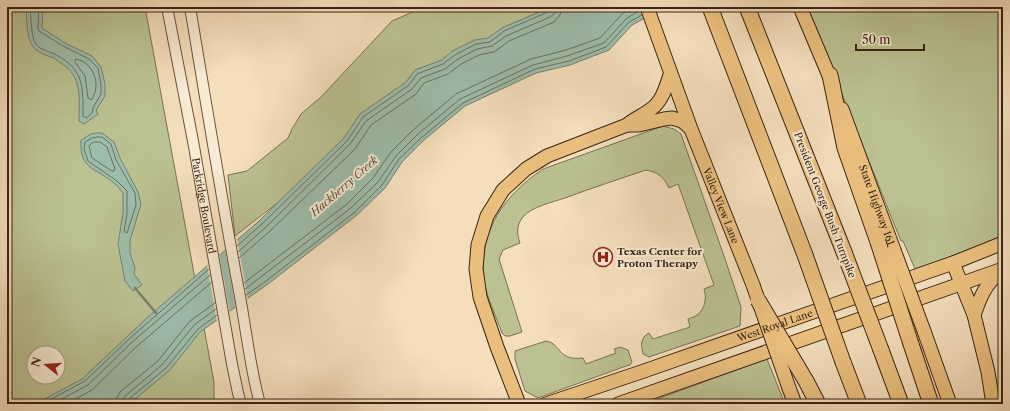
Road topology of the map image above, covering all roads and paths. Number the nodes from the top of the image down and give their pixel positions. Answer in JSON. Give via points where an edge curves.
{"nodes":[{"id":1,"x":167,"y":7,"type":"edge"},
{"id":2,"x":190,"y":7,"type":"edge"},
{"id":3,"x":647,"y":7,"type":"edge"},
{"id":4,"x":710,"y":7,"type":"edge"},
{"id":5,"x":747,"y":7,"type":"edge"},
{"id":6,"x":800,"y":7,"type":"edge"},
{"id":7,"x":670,"y":75,"type":"junction"},
{"id":8,"x":830,"y":75,"type":"junction"},
{"id":9,"x":627,"y":125,"type":"junction"},
{"id":10,"x":691,"y":129,"type":"junction"},
{"id":11,"x":1003,"y":243,"type":"edge"},
{"id":12,"x":953,"y":263,"type":"junction"},
{"id":13,"x":1003,"y":270,"type":"edge"},
{"id":14,"x":962,"y":283,"type":"junction"},
{"id":15,"x":755,"y":292,"type":"junction"},
{"id":16,"x":974,"y":315,"type":"junction"},
{"id":17,"x":241,"y":404,"type":"edge"},
{"id":18,"x":260,"y":404,"type":"edge"},
{"id":19,"x":519,"y":404,"type":"edge"},
{"id":20,"x":546,"y":404,"type":"edge"},
{"id":21,"x":618,"y":404,"type":"edge"},
{"id":22,"x":795,"y":404,"type":"edge"},
{"id":23,"x":818,"y":404,"type":"edge"},
{"id":24,"x":858,"y":404,"type":"edge"},
{"id":25,"x":901,"y":404,"type":"edge"},
{"id":26,"x":931,"y":404,"type":"edge"},
{"id":27,"x":950,"y":404,"type":"edge"},
{"id":28,"x":994,"y":404,"type":"edge"}],
"edges":[{"from":1,"to":17,"type":"street","name":"Parkridge Boulevard"},
{"from":2,"to":18,"type":"street","name":"Parkridge Boulevard","via":[[254,383]]},
{"from":3,"to":7,"type":"main road","name":"Valley View Lane"},
{"from":4,"to":24,"type":"highway","bridge":true,"via":[[805,255]]},
{"from":5,"to":25,"type":"highway","name":"President George Bush Turnpike","bridge":true},
{"from":6,"to":8,"type":"main road","name":"State Highway 161"},
{"from":7,"to":9,"type":"main road","via":[[660,100],[651,110]]},
{"from":7,"to":10,"type":"main road","name":"Valley View Lane"},
{"from":8,"to":26,"type":"highway","bridge":true,"via":[[845,148]]},
{"from":8,"to":27,"type":"main road","name":"State Highway 161","bridge":true},
{"from":9,"to":10,"type":"main road","via":[[672,118],[682,121]]},
{"from":9,"to":19,"type":"main road","via":[[542,159],[504,190],[487,216],[478,245],[476,269],[480,297]]},
{"from":10,"to":15,"type":"main road","name":"Valley View Lane"},
{"from":11,"to":12,"type":"main road","name":"West Royal Lane"},
{"from":12,"to":14,"type":"main road"},
{"from":12,"to":20,"type":"main road","name":"West Royal Lane"},
{"from":13,"to":14,"type":"main road"},
{"from":13,"to":16,"type":"main road","via":[[987,285],[980,296]]},
{"from":14,"to":16,"type":"main road"},
{"from":14,"to":21,"type":"main road"},
{"from":15,"to":22,"type":"main road","name":"Valley View Lane","bridge":true},
{"from":15,"to":23,"type":"highway","bridge":true},
{"from":16,"to":28,"type":"main road"}]}
